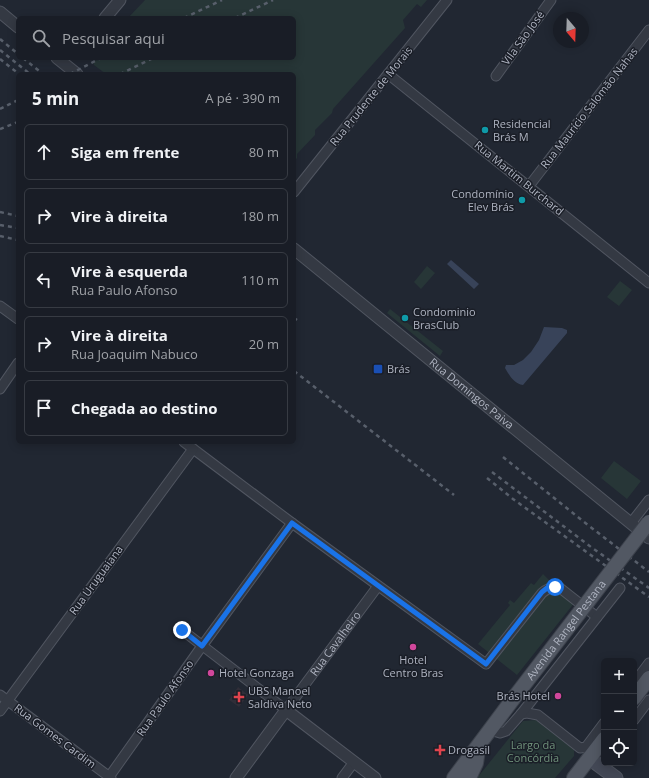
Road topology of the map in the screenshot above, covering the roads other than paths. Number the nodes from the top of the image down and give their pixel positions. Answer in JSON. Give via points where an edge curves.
{"nodes":[{"id":1,"x":120,"y":0,"type":"edge"},
{"id":2,"x":447,"y":0,"type":"edge"},
{"id":3,"x":551,"y":0,"type":"edge"},
{"id":4,"x":0,"y":12,"type":"edge"},
{"id":5,"x":107,"y":16,"type":"edge"},
{"id":6,"x":16,"y":25,"type":"edge"},
{"id":7,"x":649,"y":30,"type":"edge"},
{"id":8,"x":64,"y":60,"type":"edge"},
{"id":9,"x":74,"y":72,"type":"edge"},
{"id":10,"x":388,"y":74,"type":"junction"},
{"id":11,"x":496,"y":76,"type":"dead end"},
{"id":12,"x":529,"y":186,"type":"junction"},
{"id":13,"x":296,"y":189,"type":"edge"},
{"id":14,"x":296,"y":251,"type":"edge"},
{"id":15,"x":649,"y":283,"type":"edge"},
{"id":16,"x":0,"y":306,"type":"edge"},
{"id":17,"x":16,"y":318,"type":"edge"},
{"id":18,"x":16,"y":366,"type":"edge"},
{"id":19,"x":0,"y":389,"type":"edge"},
{"id":20,"x":187,"y":444,"type":"edge"},
{"id":21,"x":193,"y":449,"type":"junction"},
{"id":22,"x":649,"y":500,"type":"edge"},
{"id":23,"x":649,"y":522,"type":"edge"},
{"id":24,"x":292,"y":523,"type":"junction"},
{"id":25,"x":631,"y":524,"type":"junction"},
{"id":26,"x":649,"y":538,"type":"edge"},
{"id":27,"x":378,"y":586,"type":"junction"},
{"id":28,"x":620,"y":588,"type":"dead end"},
{"id":29,"x":597,"y":617,"type":"junction"},
{"id":30,"x":182,"y":630,"type":"dead end"},
{"id":31,"x":202,"y":646,"type":"junction"},
{"id":32,"x":649,"y":663,"type":"edge"},
{"id":33,"x":649,"y":678,"type":"edge"},
{"id":34,"x":637,"y":679,"type":"edge"},
{"id":35,"x":637,"y":694,"type":"edge"},
{"id":36,"x":4,"y":698,"type":"edge"},
{"id":37,"x":649,"y":700,"type":"edge"},
{"id":38,"x":286,"y":710,"type":"junction"},
{"id":39,"x":0,"y":711,"type":"edge"},
{"id":40,"x":521,"y":714,"type":"junction"},
{"id":41,"x":637,"y":716,"type":"edge"},
{"id":42,"x":601,"y":727,"type":"edge"},
{"id":43,"x":490,"y":730,"type":"junction"},
{"id":44,"x":601,"y":744,"type":"edge"},
{"id":45,"x":478,"y":746,"type":"junction"},
{"id":46,"x":594,"y":758,"type":"edge"},
{"id":47,"x":354,"y":762,"type":"junction"},
{"id":48,"x":110,"y":777,"type":"edge"},
{"id":49,"x":236,"y":778,"type":"edge"},
{"id":50,"x":342,"y":778,"type":"edge"},
{"id":51,"x":375,"y":778,"type":"edge"},
{"id":52,"x":454,"y":778,"type":"edge"},
{"id":53,"x":469,"y":778,"type":"edge"},
{"id":54,"x":574,"y":778,"type":"edge"},
{"id":55,"x":616,"y":778,"type":"edge"}],
"edges":[{"from":1,"to":5,"type":"street"},
{"from":2,"to":10,"type":"street","name":"Rua Prudente de Morais"},
{"from":3,"to":11,"type":"street","name":"Vila São José"},
{"from":4,"to":6,"type":"street"},
{"from":7,"to":12,"type":"street","name":"Rua Maurício Salomão Nahas"},
{"from":8,"to":9,"type":"street"},
{"from":10,"to":12,"type":"street","name":"Rua Martim Burchard"},
{"from":10,"to":13,"type":"street","name":"Rua Prudente de Morais"},
{"from":12,"to":15,"type":"street","name":"Rua Martim Burchard"},
{"from":14,"to":25,"type":"street","name":"Rua Domingos Paiva"},
{"from":16,"to":17,"type":"street"},
{"from":18,"to":19,"type":"street"},
{"from":20,"to":21,"type":"street"},
{"from":21,"to":24,"type":"street"},
{"from":21,"to":36,"type":"street","name":"Rua Uruguaiana"},
{"from":22,"to":25,"type":"street"},
{"from":23,"to":43,"type":"main road","name":"Avenida Rangel Pestana","bridge":true},
{"from":24,"to":27,"type":"street"},
{"from":24,"to":31,"type":"street","name":"Rua Paulo Afonso"},
{"from":25,"to":26,"type":"street","name":"Rua Domingos Paiva"},
{"from":27,"to":29,"type":"street","via":[[486,664],[547,588],[560,588]]},
{"from":27,"to":38,"type":"street","name":"Rua Cavalheiro"},
{"from":28,"to":29,"type":"street","name":"Avenida Rangel Pestana"},
{"from":29,"to":40,"type":"street","name":"Avenida Rangel Pestana"},
{"from":30,"to":31,"type":"street"},
{"from":31,"to":38,"type":"street"},
{"from":31,"to":48,"type":"street","name":"Rua Paulo Afonso"},
{"from":32,"to":34,"type":"street"},
{"from":33,"to":35,"type":"main road"},
{"from":36,"to":39,"type":"street","name":"Rua Uruguaiana"},
{"from":36,"to":48,"type":"street","name":"Rua Gomes Cardim"},
{"from":37,"to":41,"type":"street"},
{"from":38,"to":47,"type":"street"},
{"from":38,"to":49,"type":"street","name":"Rua Cavalheiro"},
{"from":40,"to":43,"type":"street","via":[[506,731],[500,733]]},
{"from":40,"to":46,"type":"street","via":[[538,715]]},
{"from":42,"to":46,"type":"street","via":[[586,747]]},
{"from":43,"to":45,"type":"main road","name":"Avenida Rangel Pestana"},
{"from":44,"to":46,"type":"main road"},
{"from":45,"to":52,"type":"main road","name":"Avenida Rangel Pestana"},
{"from":45,"to":53,"type":"main road","via":[[476,763]]},
{"from":46,"to":54,"type":"main road"},
{"from":46,"to":55,"type":"main road"},
{"from":47,"to":50,"type":"street"},
{"from":47,"to":51,"type":"street"}]}
